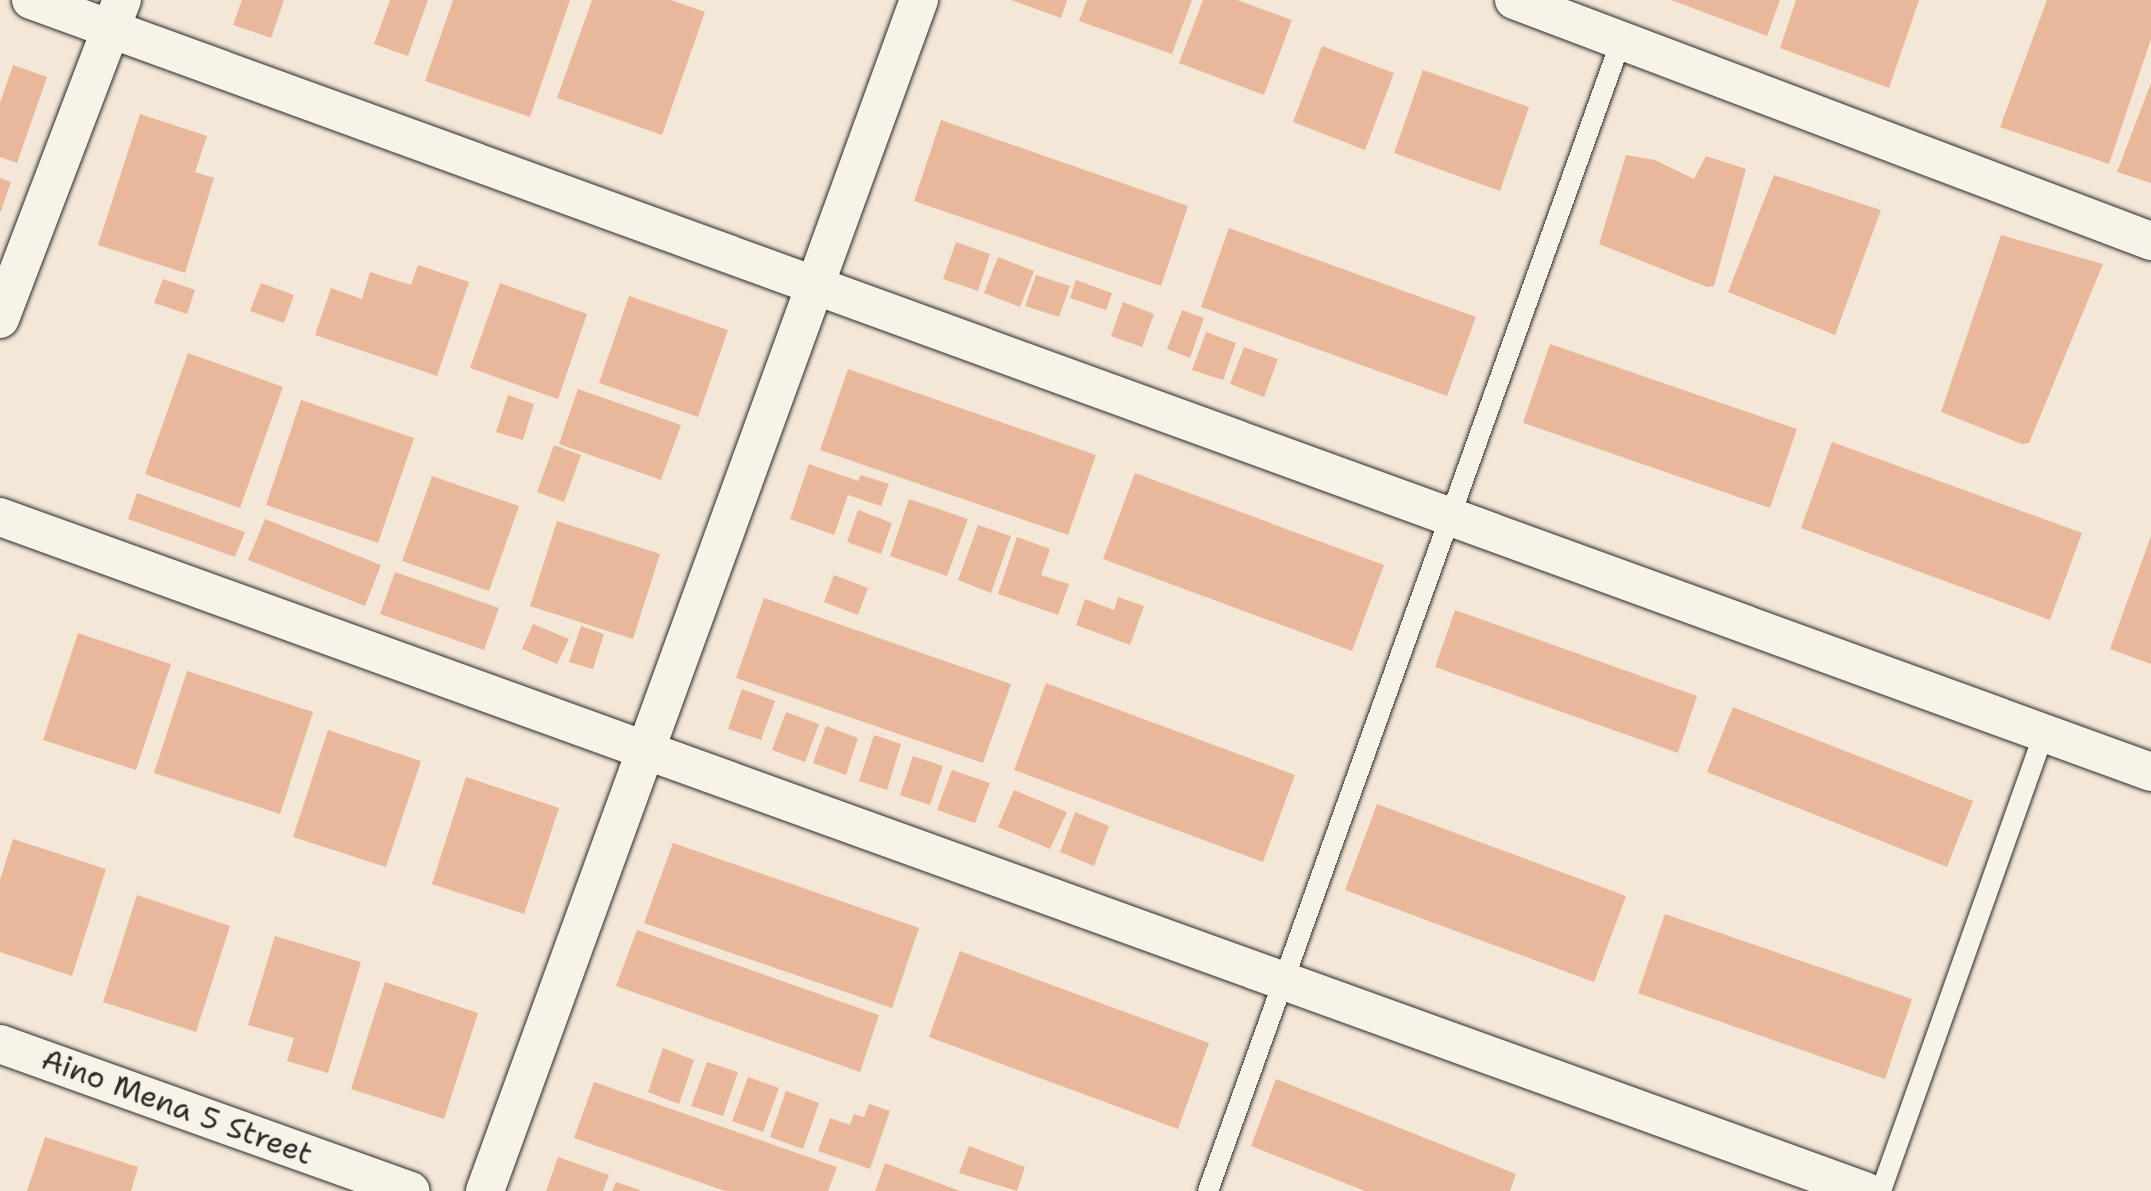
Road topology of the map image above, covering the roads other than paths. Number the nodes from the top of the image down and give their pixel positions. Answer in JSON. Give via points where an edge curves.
{"nodes":[{"id":1,"x":31,"y":0,"type":"edge"},
{"id":2,"x":919,"y":0,"type":"edge"},
{"id":3,"x":1514,"y":0,"type":"edge"},
{"id":4,"x":117,"y":15,"type":"edge"},
{"id":5,"x":1621,"y":42,"type":"junction"},
{"id":6,"x":2151,"y":241,"type":"edge"},
{"id":7,"x":815,"y":285,"type":"junction"},
{"id":8,"x":0,"y":319,"type":"edge"},
{"id":9,"x":1450,"y":516,"type":"junction"},
{"id":10,"x":0,"y":517,"type":"edge"},
{"id":11,"x":2044,"y":733,"type":"junction"},
{"id":12,"x":646,"y":750,"type":"junction"},
{"id":13,"x":2151,"y":772,"type":"edge"},
{"id":14,"x":1284,"y":981,"type":"junction"},
{"id":15,"x":0,"y":1044,"type":"edge"},
{"id":16,"x":411,"y":1191,"type":"edge"},
{"id":17,"x":485,"y":1191,"type":"edge"},
{"id":18,"x":1208,"y":1191,"type":"edge"},
{"id":19,"x":1865,"y":1191,"type":"edge"},
{"id":20,"x":1882,"y":1191,"type":"edge"}],
"edges":[{"from":1,"to":4,"type":"street"},
{"from":2,"to":7,"type":"street"},
{"from":3,"to":5,"type":"street"},
{"from":4,"to":7,"type":"street"},
{"from":4,"to":8,"type":"street"},
{"from":5,"to":6,"type":"street"},
{"from":5,"to":9,"type":"lane"},
{"from":7,"to":9,"type":"street"},
{"from":7,"to":12,"type":"street"},
{"from":9,"to":11,"type":"street"},
{"from":9,"to":14,"type":"lane"},
{"from":10,"to":12,"type":"street"},
{"from":11,"to":13,"type":"street"},
{"from":11,"to":20,"type":"lane"},
{"from":12,"to":14,"type":"street"},
{"from":12,"to":17,"type":"street"},
{"from":14,"to":18,"type":"lane"},
{"from":14,"to":19,"type":"street"},
{"from":15,"to":16,"type":"street","name":"Aino Mena 5 Street"}]}
